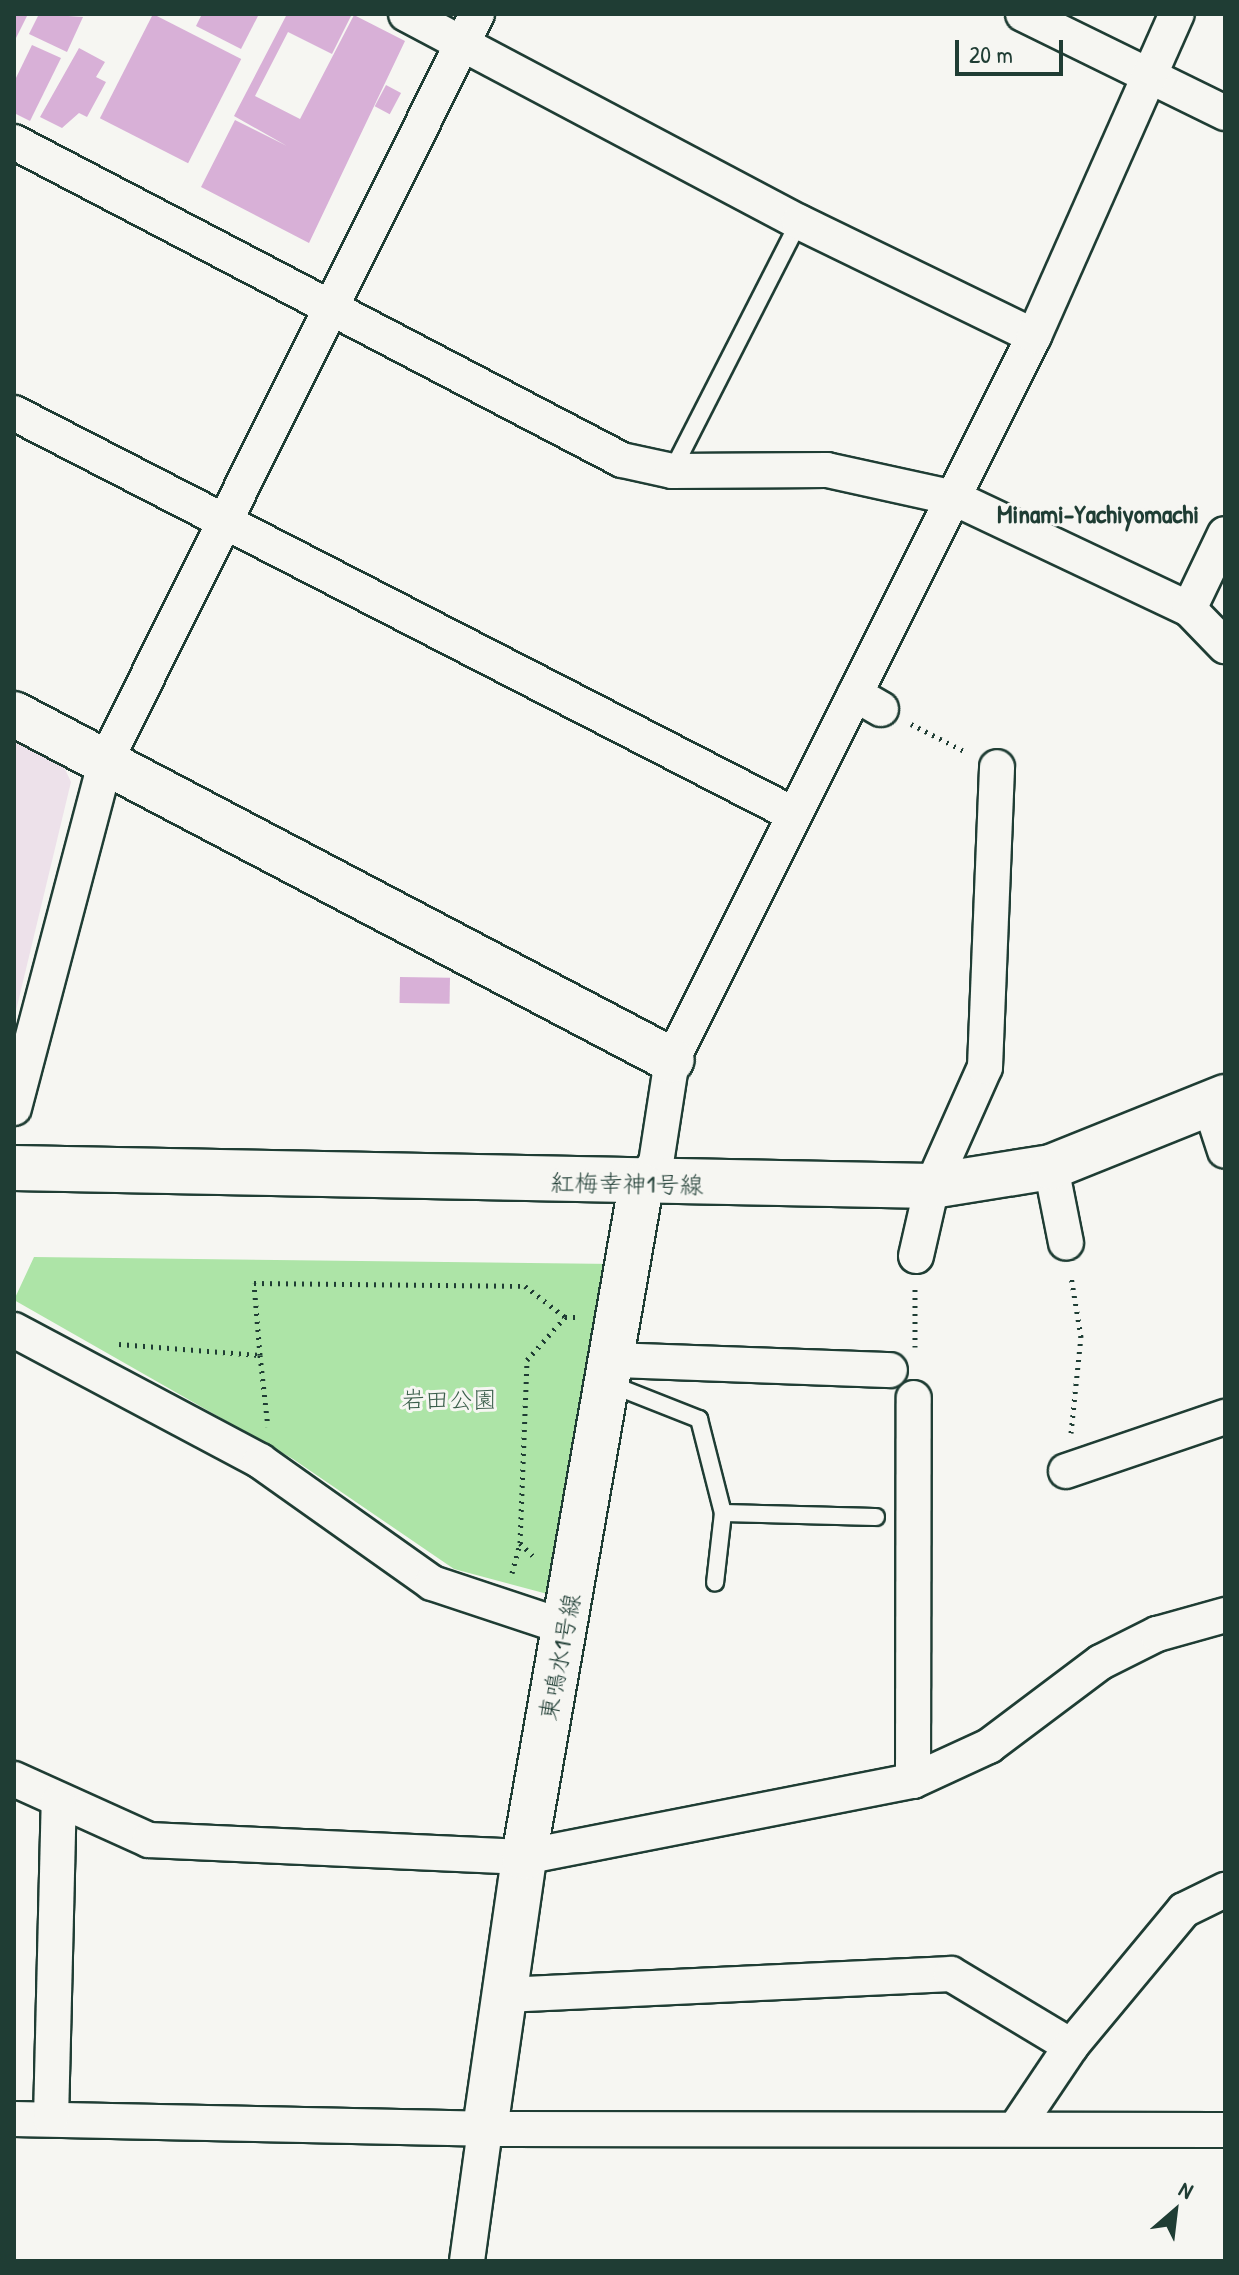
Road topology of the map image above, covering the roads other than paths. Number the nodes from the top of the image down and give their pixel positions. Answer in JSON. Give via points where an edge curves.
{"nodes":[{"id":1,"x":406,"y":14,"type":"edge"},
{"id":2,"x":1023,"y":14,"type":"edge"},
{"id":3,"x":1177,"y":14,"type":"edge"},
{"id":4,"x":470,"y":28,"type":"edge"},
{"id":5,"x":1147,"y":76,"type":"junction"},
{"id":6,"x":1225,"y":113,"type":"edge"},
{"id":7,"x":14,"y":142,"type":"edge"},
{"id":8,"x":799,"y":222,"type":"junction"},
{"id":9,"x":332,"y":302,"type":"junction"},
{"id":10,"x":1034,"y":336,"type":"junction"},
{"id":11,"x":14,"y":413,"type":"edge"},
{"id":12,"x":672,"y":471,"type":"junction"},
{"id":13,"x":954,"y":498,"type":"junction"},
{"id":14,"x":225,"y":519,"type":"junction"},
{"id":15,"x":1225,"y":534,"type":"edge"},
{"id":16,"x":1189,"y":609,"type":"junction"},
{"id":17,"x":1225,"y":646,"type":"edge"},
{"id":18,"x":14,"y":714,"type":"edge"},
{"id":19,"x":106,"y":760,"type":"junction"},
{"id":20,"x":997,"y":767,"type":"road end"},
{"id":21,"x":791,"y":813,"type":"junction"},
{"id":22,"x":672,"y":1060,"type":"junction"},
{"id":23,"x":1217,"y":1101,"type":"edge"},
{"id":24,"x":14,"y":1108,"type":"edge"},
{"id":25,"x":1225,"y":1151,"type":"edge"},
{"id":26,"x":1051,"y":1167,"type":"junction"},
{"id":27,"x":14,"y":1168,"type":"edge"},
{"id":28,"x":641,"y":1185,"type":"junction"},
{"id":29,"x":932,"y":1186,"type":"junction"},
{"id":30,"x":1066,"y":1243,"type":"road end"},
{"id":31,"x":916,"y":1256,"type":"road end"},
{"id":32,"x":14,"y":1330,"type":"edge"},
{"id":33,"x":890,"y":1370,"type":"dead end"},
{"id":34,"x":612,"y":1372,"type":"junction"},
{"id":35,"x":914,"y":1398,"type":"road end"},
{"id":36,"x":1225,"y":1417,"type":"edge"},
{"id":37,"x":1066,"y":1471,"type":"road end"},
{"id":38,"x":723,"y":1513,"type":"junction"},
{"id":39,"x":876,"y":1517,"type":"dead end"},
{"id":40,"x":715,"y":1583,"type":"dead end"},
{"id":41,"x":1225,"y":1615,"type":"edge"},
{"id":42,"x":564,"y":1627,"type":"junction"},
{"id":43,"x":14,"y":1779,"type":"edge"},
{"id":44,"x":913,"y":1781,"type":"junction"},
{"id":45,"x":59,"y":1802,"type":"junction"},
{"id":46,"x":524,"y":1857,"type":"junction"},
{"id":47,"x":1225,"y":1890,"type":"edge"},
{"id":48,"x":505,"y":1995,"type":"junction"},
{"id":49,"x":1071,"y":2046,"type":"junction"},
{"id":50,"x":14,"y":2119,"type":"edge"},
{"id":51,"x":51,"y":2119,"type":"junction"},
{"id":52,"x":1016,"y":2128,"type":"junction"},
{"id":53,"x":485,"y":2129,"type":"junction"},
{"id":54,"x":1225,"y":2130,"type":"edge"},
{"id":55,"x":467,"y":2261,"type":"edge"}],
"edges":[{"from":1,"to":4,"type":"street"},
{"from":2,"to":5,"type":"street"},
{"from":3,"to":5,"type":"street"},
{"from":4,"to":8,"type":"street"},
{"from":4,"to":9,"type":"street"},
{"from":5,"to":6,"type":"street"},
{"from":5,"to":10,"type":"street"},
{"from":7,"to":9,"type":"street"},
{"from":8,"to":10,"type":"street"},
{"from":8,"to":12,"type":"lane"},
{"from":9,"to":12,"type":"street","via":[[622,460]]},
{"from":9,"to":14,"type":"street"},
{"from":10,"to":13,"type":"street"},
{"from":11,"to":14,"type":"street"},
{"from":12,"to":13,"type":"street","via":[[827,470]]},
{"from":13,"to":16,"type":"street"},
{"from":13,"to":21,"type":"street","via":[[868,702]]},
{"from":14,"to":19,"type":"street"},
{"from":14,"to":21,"type":"street"},
{"from":15,"to":16,"type":"street"},
{"from":16,"to":17,"type":"street"},
{"from":18,"to":19,"type":"street"},
{"from":19,"to":22,"type":"street"},
{"from":19,"to":24,"type":"street"},
{"from":20,"to":29,"type":"street","via":[[985,1067]]},
{"from":21,"to":22,"type":"street"},
{"from":22,"to":28,"type":"street","via":[[656,1163]]},
{"from":23,"to":25,"type":"street"},
{"from":23,"to":26,"type":"street","name":"紅梅幸神1号線"},
{"from":26,"to":29,"type":"street","name":"紅梅幸神1号線"},
{"from":26,"to":30,"type":"street"},
{"from":27,"to":28,"type":"street","name":"紅梅幸神1号線"},
{"from":28,"to":29,"type":"street","name":"紅梅幸神1号線"},
{"from":28,"to":34,"type":"street","name":"東鳴水1号線"},
{"from":29,"to":31,"type":"street"},
{"from":32,"to":42,"type":"street","via":[[260,1461],[432,1583]]},
{"from":33,"to":34,"type":"street"},
{"from":34,"to":38,"type":"lane","via":[[699,1419]]},
{"from":34,"to":42,"type":"street","name":"東鳴水1号線"},
{"from":35,"to":44,"type":"street"},
{"from":36,"to":37,"type":"street"},
{"from":38,"to":39,"type":"lane"},
{"from":38,"to":40,"type":"lane"},
{"from":41,"to":44,"type":"street","via":[[1157,1634],[1101,1662],[989,1746]]},
{"from":42,"to":46,"type":"street","name":"東鳴水1号線"},
{"from":43,"to":45,"type":"street"},
{"from":44,"to":46,"type":"street"},
{"from":45,"to":46,"type":"street","via":[[149,1840]]},
{"from":45,"to":51,"type":"street"},
{"from":46,"to":48,"type":"street","name":"東鳴水1号線"},
{"from":47,"to":49,"type":"street","via":[[1184,1910]]},
{"from":48,"to":49,"type":"street","via":[[951,1974]]},
{"from":48,"to":53,"type":"street","name":"東鳴水1号線"},
{"from":49,"to":52,"type":"street"},
{"from":50,"to":51,"type":"street"},
{"from":51,"to":53,"type":"street"},
{"from":52,"to":53,"type":"street"},
{"from":52,"to":54,"type":"street"},
{"from":53,"to":55,"type":"street"}]}
